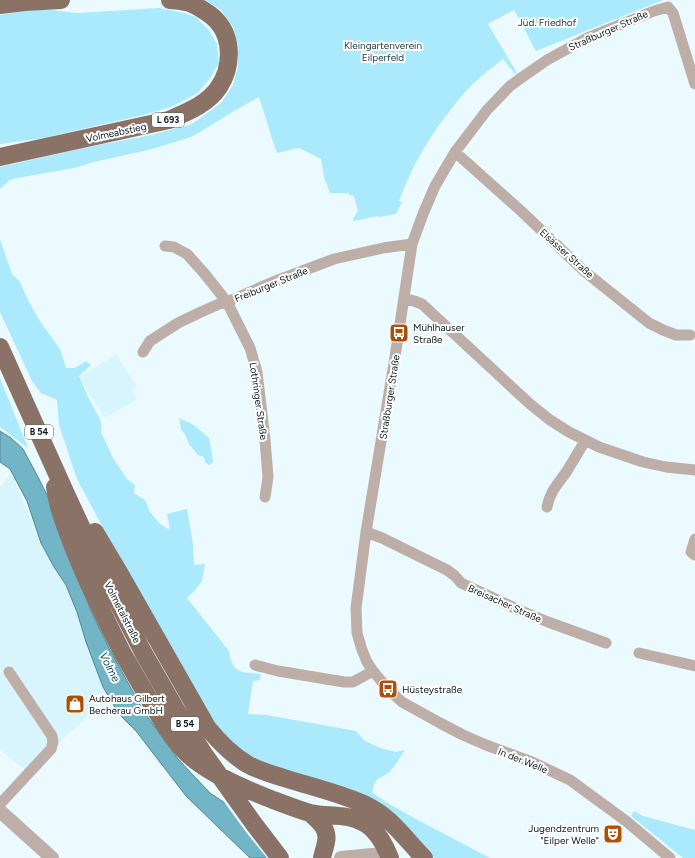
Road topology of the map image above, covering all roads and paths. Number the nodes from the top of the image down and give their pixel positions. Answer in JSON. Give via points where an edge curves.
{"nodes":[{"id":1,"x":60,"y":0,"type":"edge"},
{"id":2,"x":170,"y":0,"type":"edge"},
{"id":3,"x":669,"y":4,"type":"edge"},
{"id":4,"x":0,"y":6,"type":"edge"},
{"id":5,"x":695,"y":84,"type":"edge"},
{"id":6,"x":455,"y":152,"type":"junction"},
{"id":7,"x":0,"y":157,"type":"edge"},
{"id":8,"x":412,"y":244,"type":"junction"},
{"id":9,"x":165,"y":246,"type":"dead end"},
{"id":10,"x":404,"y":298,"type":"junction"},
{"id":11,"x":227,"y":302,"type":"junction"},
{"id":12,"x":690,"y":335,"type":"dead end"},
{"id":13,"x":0,"y":347,"type":"edge"},
{"id":14,"x":142,"y":352,"type":"dead end"},
{"id":15,"x":585,"y":441,"type":"junction"},
{"id":16,"x":52,"y":462,"type":"junction"},
{"id":17,"x":695,"y":470,"type":"edge"},
{"id":18,"x":66,"y":494,"type":"junction"},
{"id":19,"x":266,"y":497,"type":"dead end"},
{"id":20,"x":547,"y":507,"type":"dead end"},
{"id":21,"x":366,"y":532,"type":"junction"},
{"id":22,"x":695,"y":539,"type":"edge"},
{"id":23,"x":695,"y":555,"type":"edge"},
{"id":24,"x":606,"y":643,"type":"dead end"},
{"id":25,"x":362,"y":650,"type":"joint"},
{"id":26,"x":639,"y":653,"type":"dead end"},
{"id":27,"x":255,"y":665,"type":"dead end"},
{"id":28,"x":695,"y":666,"type":"edge"},
{"id":29,"x":373,"y":671,"type":"junction"},
{"id":30,"x":9,"y":672,"type":"dead end"},
{"id":31,"x":0,"y":804,"type":"edge"},
{"id":32,"x":0,"y":811,"type":"edge"},
{"id":33,"x":310,"y":813,"type":"junction"},
{"id":34,"x":390,"y":822,"type":"junction"},
{"id":35,"x":52,"y":858,"type":"edge"},
{"id":36,"x":280,"y":858,"type":"edge"},
{"id":37,"x":322,"y":858,"type":"edge"},
{"id":38,"x":341,"y":858,"type":"edge"},
{"id":39,"x":389,"y":858,"type":"edge"},
{"id":40,"x":424,"y":858,"type":"edge"},
{"id":41,"x":670,"y":858,"type":"edge"}],
"edges":[{"from":1,"to":4,"type":"main road"},
{"from":2,"to":7,"type":"main road","name":"Volmeabstieg","number":"L 693","via":[[196,7],[217,20],[224,31],[228,44],[227,72],[219,88],[206,101],[169,120]]},
{"from":3,"to":5,"type":"street"},
{"from":3,"to":6,"type":"street","name":"Straßburger Straße","via":[[587,38],[547,60],[510,86],[487,110]]},
{"from":6,"to":8,"type":"street","name":"Straßburger Straße","via":[[435,186]]},
{"from":6,"to":12,"type":"street","name":"Elsässer Straße","via":[[584,271],[649,323],[676,335]]},
{"from":8,"to":10,"type":"street","name":"Straßburger Straße"},
{"from":8,"to":11,"type":"street","name":"Freiburger Straße","via":[[334,259]]},
{"from":9,"to":11,"type":"street","name":"Lothringer Straße","via":[[174,247],[187,254]]},
{"from":10,"to":15,"type":"street","via":[[422,304],[530,404]]},
{"from":10,"to":21,"type":"street","name":"Straßburger Straße"},
{"from":11,"to":14,"type":"street","name":"Freiburger Straße","via":[[201,312],[168,330],[150,341]]},
{"from":11,"to":19,"type":"street","name":"Lothringer Straße","via":[[250,348],[257,372],[268,477]]},
{"from":13,"to":16,"type":"main road","name":"Volmetalstraße","number":"B 54"},
{"from":15,"to":17,"type":"street","via":[[643,462]]},
{"from":15,"to":20,"type":"street","via":[[551,493]]},
{"from":16,"to":18,"type":"main road","name":"Volmetalstraße","number":"B 54"},
{"from":16,"to":33,"type":"main road","via":[[59,506],[88,585],[140,684],[174,740],[199,764],[231,782]]},
{"from":18,"to":34,"type":"main road","via":[[80,505],[207,727],[217,740],[229,751],[263,772],[350,798],[375,810]]},
{"from":18,"to":36,"type":"main road","name":"Volmetalstraße","number":"B 54","via":[[106,580],[174,708],[204,754]]},
{"from":21,"to":24,"type":"street","name":"Breisacher Straße","via":[[447,570],[461,583],[497,600]]},
{"from":21,"to":25,"type":"street","name":"Straßburger Straße","via":[[356,608],[357,633]]},
{"from":22,"to":23,"type":"street","via":[[691,552]]},
{"from":25,"to":29,"type":"street","name":"In der Welle"},
{"from":26,"to":28,"type":"street"},
{"from":27,"to":29,"type":"street","via":[[344,682],[353,682]]},
{"from":29,"to":41,"type":"street","name":"In der Welle","via":[[395,696],[414,709],[486,745],[570,780],[626,821]]},
{"from":30,"to":31,"type":"street","via":[[52,736],[53,742],[51,749]]},
{"from":32,"to":35,"type":"street"},
{"from":33,"to":37,"type":"main road","via":[[323,825],[327,835]]},
{"from":33,"to":39,"type":"main road","via":[[339,815],[357,819],[368,825],[376,833]]},
{"from":34,"to":39,"type":"main road","via":[[393,840]]},
{"from":34,"to":40,"type":"main road"},
{"from":38,"to":39,"type":"street","via":[[372,855]]}]}
